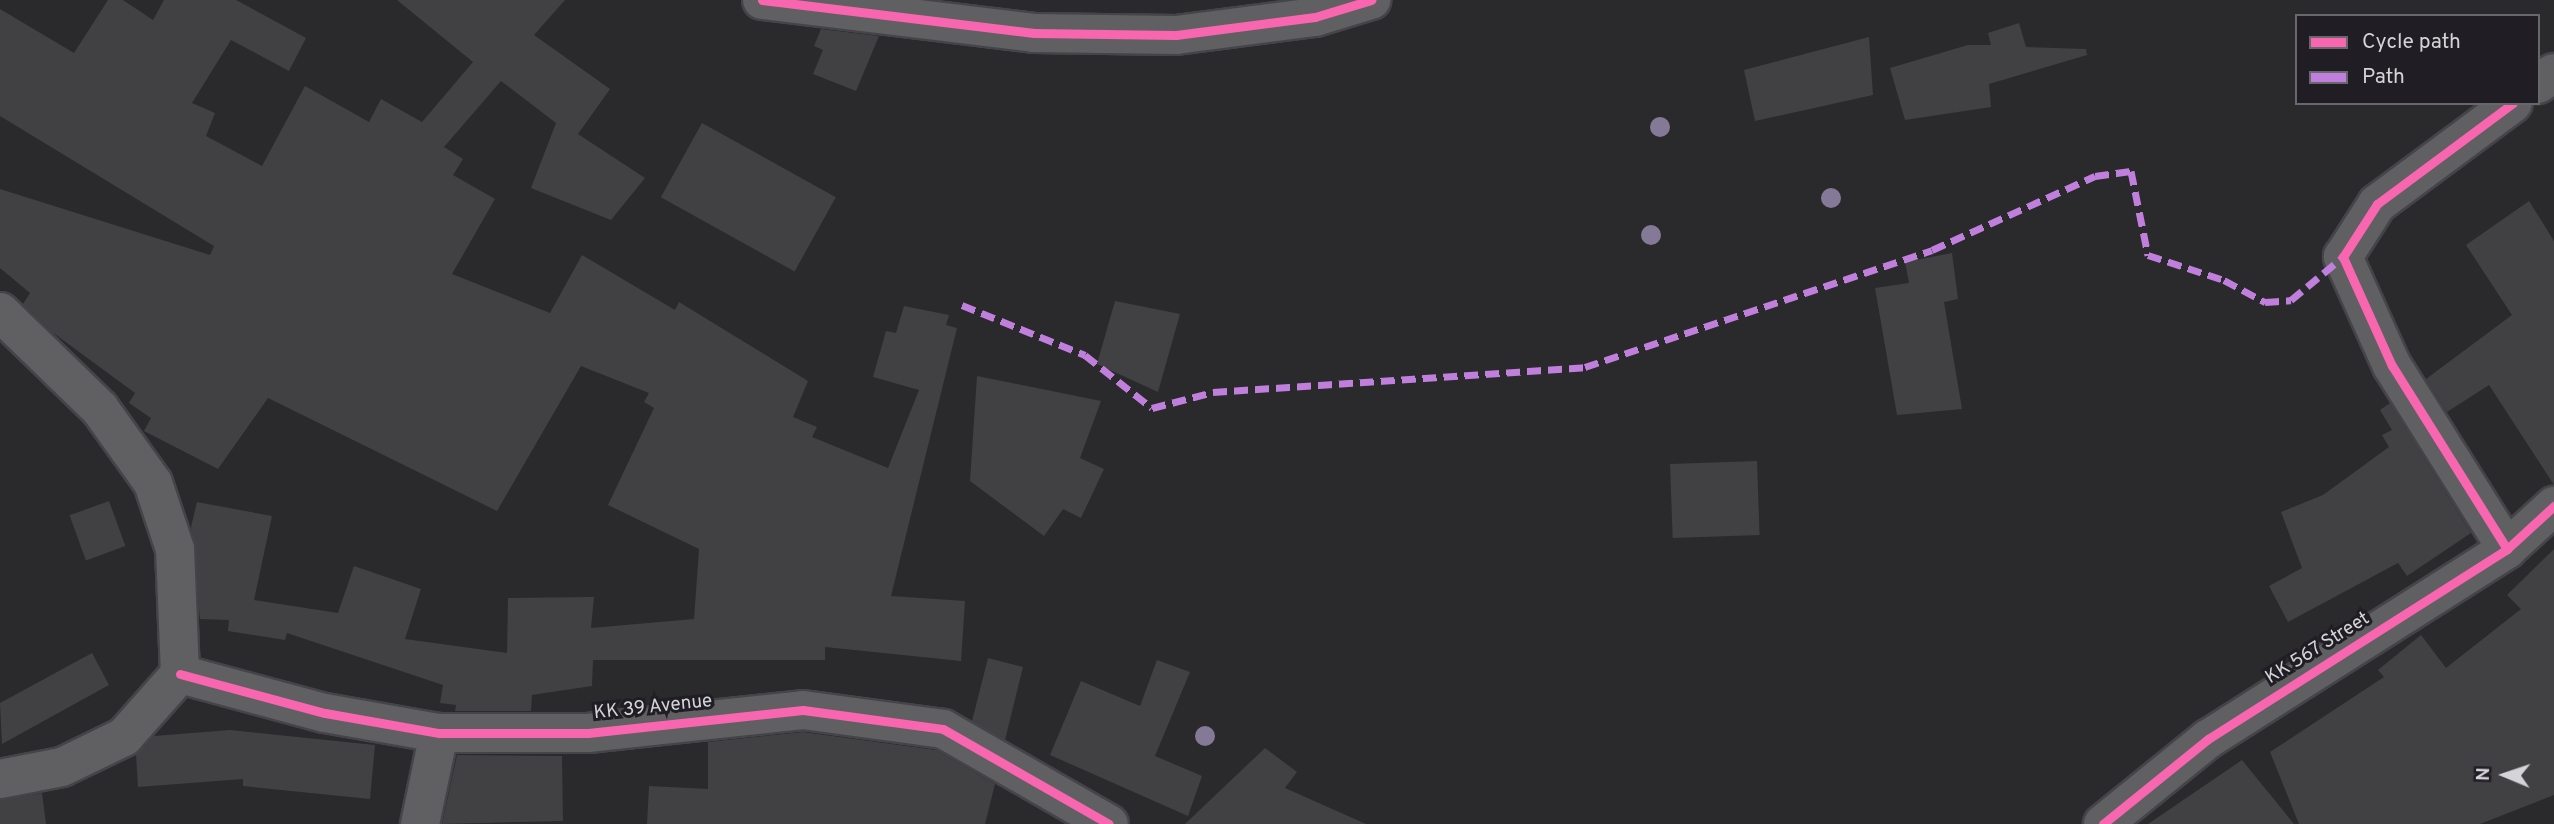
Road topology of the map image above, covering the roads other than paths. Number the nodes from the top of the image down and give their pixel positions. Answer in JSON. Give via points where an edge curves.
{"nodes":[{"id":1,"x":762,"y":0,"type":"edge"},
{"id":2,"x":1371,"y":0,"type":"edge"},
{"id":3,"x":2509,"y":105,"type":"edge"},
{"id":4,"x":0,"y":312,"type":"edge"},
{"id":5,"x":2554,"y":506,"type":"edge"},
{"id":6,"x":2507,"y":549,"type":"junction"},
{"id":7,"x":180,"y":674,"type":"junction"},
{"id":8,"x":439,"y":733,"type":"junction"},
{"id":9,"x":0,"y":779,"type":"edge"},
{"id":10,"x":420,"y":824,"type":"edge"},
{"id":11,"x":1109,"y":824,"type":"edge"},
{"id":12,"x":2103,"y":824,"type":"edge"}],
"edges":[{"from":1,"to":2,"type":"street","via":[[1034,33],[1176,35],[1315,18]]},
{"from":3,"to":6,"type":"street","via":[[2377,204],[2343,257],[2392,366]]},
{"from":4,"to":7,"type":"street","via":[[100,409],[153,483],[175,549]]},
{"from":5,"to":6,"type":"street","name":"KK 567 Street"},
{"from":6,"to":12,"type":"street","name":"KK 567 Street","via":[[2208,739]]},
{"from":7,"to":8,"type":"street","name":"KK 39 Avenue","via":[[325,713]]},
{"from":7,"to":9,"type":"street","via":[[124,737],[62,767]]},
{"from":8,"to":10,"type":"street"},
{"from":8,"to":11,"type":"street","name":"KK 39 Avenue","via":[[588,733],[803,710],[943,729]]}]}
